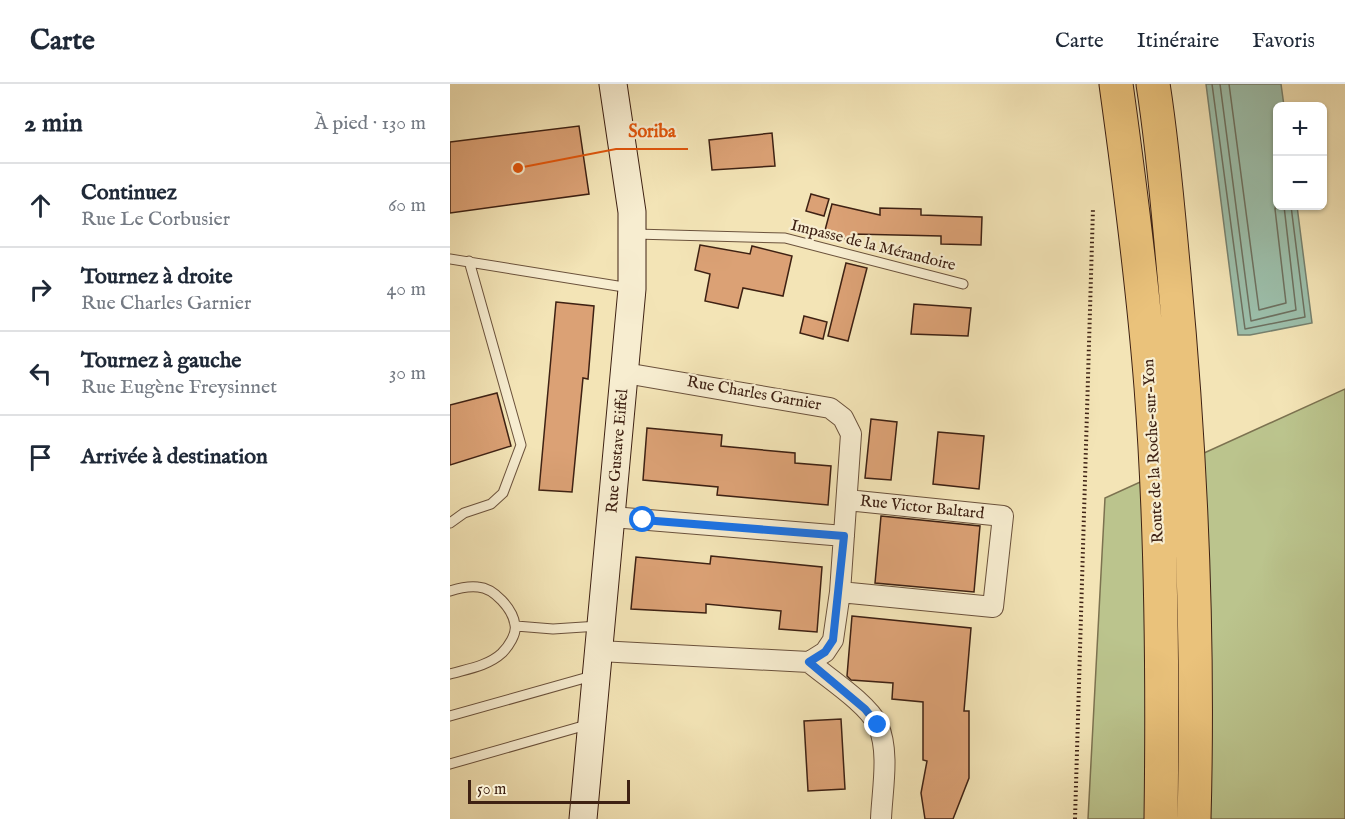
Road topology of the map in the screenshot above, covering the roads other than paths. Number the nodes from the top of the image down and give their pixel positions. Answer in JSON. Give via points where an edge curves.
{"nodes":[{"id":1,"x":613,"y":84,"type":"edge"},
{"id":2,"x":1116,"y":84,"type":"edge"},
{"id":3,"x":1153,"y":84,"type":"edge"},
{"id":4,"x":632,"y":234,"type":"junction"},
{"id":5,"x":450,"y":259,"type":"edge"},
{"id":6,"x":469,"y":261,"type":"junction"},
{"id":7,"x":963,"y":284,"type":"dead end"},
{"id":8,"x":632,"y":289,"type":"junction"},
{"id":9,"x":626,"y":373,"type":"junction"},
{"id":10,"x":847,"y":500,"type":"junction"},
{"id":11,"x":612,"y":517,"type":"junction"},
{"id":12,"x":450,"y":523,"type":"edge"},
{"id":13,"x":844,"y":536,"type":"junction"},
{"id":14,"x":450,"y":591,"type":"edge"},
{"id":15,"x":840,"y":592,"type":"junction"},
{"id":16,"x":516,"y":626,"type":"junction"},
{"id":17,"x":599,"y":650,"type":"junction"},
{"id":18,"x":809,"y":662,"type":"junction"},
{"id":19,"x":450,"y":674,"type":"edge"},
{"id":20,"x":450,"y":716,"type":"edge"},
{"id":21,"x":592,"y":723,"type":"junction"},
{"id":22,"x":450,"y":764,"type":"edge"},
{"id":23,"x":583,"y":819,"type":"edge"},
{"id":24,"x":881,"y":819,"type":"edge"},
{"id":25,"x":1161,"y":819,"type":"edge"},
{"id":26,"x":1194,"y":819,"type":"edge"}],
"edges":[{"from":1,"to":4,"type":"street","name":"Rue Gustave Eiffel"},
{"from":2,"to":25,"type":"highway","name":"Route de la Roche-sur-Yon","via":[[1144,304],[1157,489],[1162,626]]},
{"from":3,"to":26,"type":"highway","name":"Route de la Roche-sur-Yon","via":[[1178,315],[1190,474]]},
{"from":4,"to":7,"type":"lane","name":"Impasse de la Mérandoire","via":[[785,238]]},
{"from":4,"to":8,"type":"street","name":"Rue Gustave Eiffel"},
{"from":5,"to":6,"type":"lane"},
{"from":6,"to":8,"type":"lane"},
{"from":6,"to":12,"type":"lane","via":[[521,446],[503,493],[491,504],[464,513]]},
{"from":8,"to":9,"type":"street","name":"Rue Gustave Eiffel"},
{"from":9,"to":10,"type":"street","name":"Rue Charles Garnier","via":[[830,408],[843,418],[851,434]]},
{"from":9,"to":11,"type":"street","name":"Rue Gustave Eiffel"},
{"from":10,"to":13,"type":"street","name":"Rue Charles Garnier"},
{"from":10,"to":15,"type":"street","name":"Rue Victor Baltard","via":[[1003,516],[993,607]]},
{"from":11,"to":13,"type":"street"},
{"from":11,"to":17,"type":"street","name":"Rue Gustave Eiffel"},
{"from":13,"to":15,"type":"street","name":"Rue Charles Garnier"},
{"from":14,"to":16,"type":"lane","via":[[480,587],[498,597],[509,609]]},
{"from":15,"to":18,"type":"street","name":"Rue Charles Garnier","via":[[833,640],[825,652]]},
{"from":16,"to":17,"type":"lane","via":[[553,629]]},
{"from":16,"to":19,"type":"lane","via":[[502,653],[486,663]]},
{"from":17,"to":18,"type":"street"},
{"from":17,"to":20,"type":"lane"},
{"from":17,"to":21,"type":"street","name":"Rue Gustave Eiffel"},
{"from":18,"to":24,"type":"street","via":[[865,709],[878,725],[883,749]]},
{"from":21,"to":22,"type":"lane"},
{"from":21,"to":23,"type":"street","name":"Rue Gustave Eiffel"}]}
